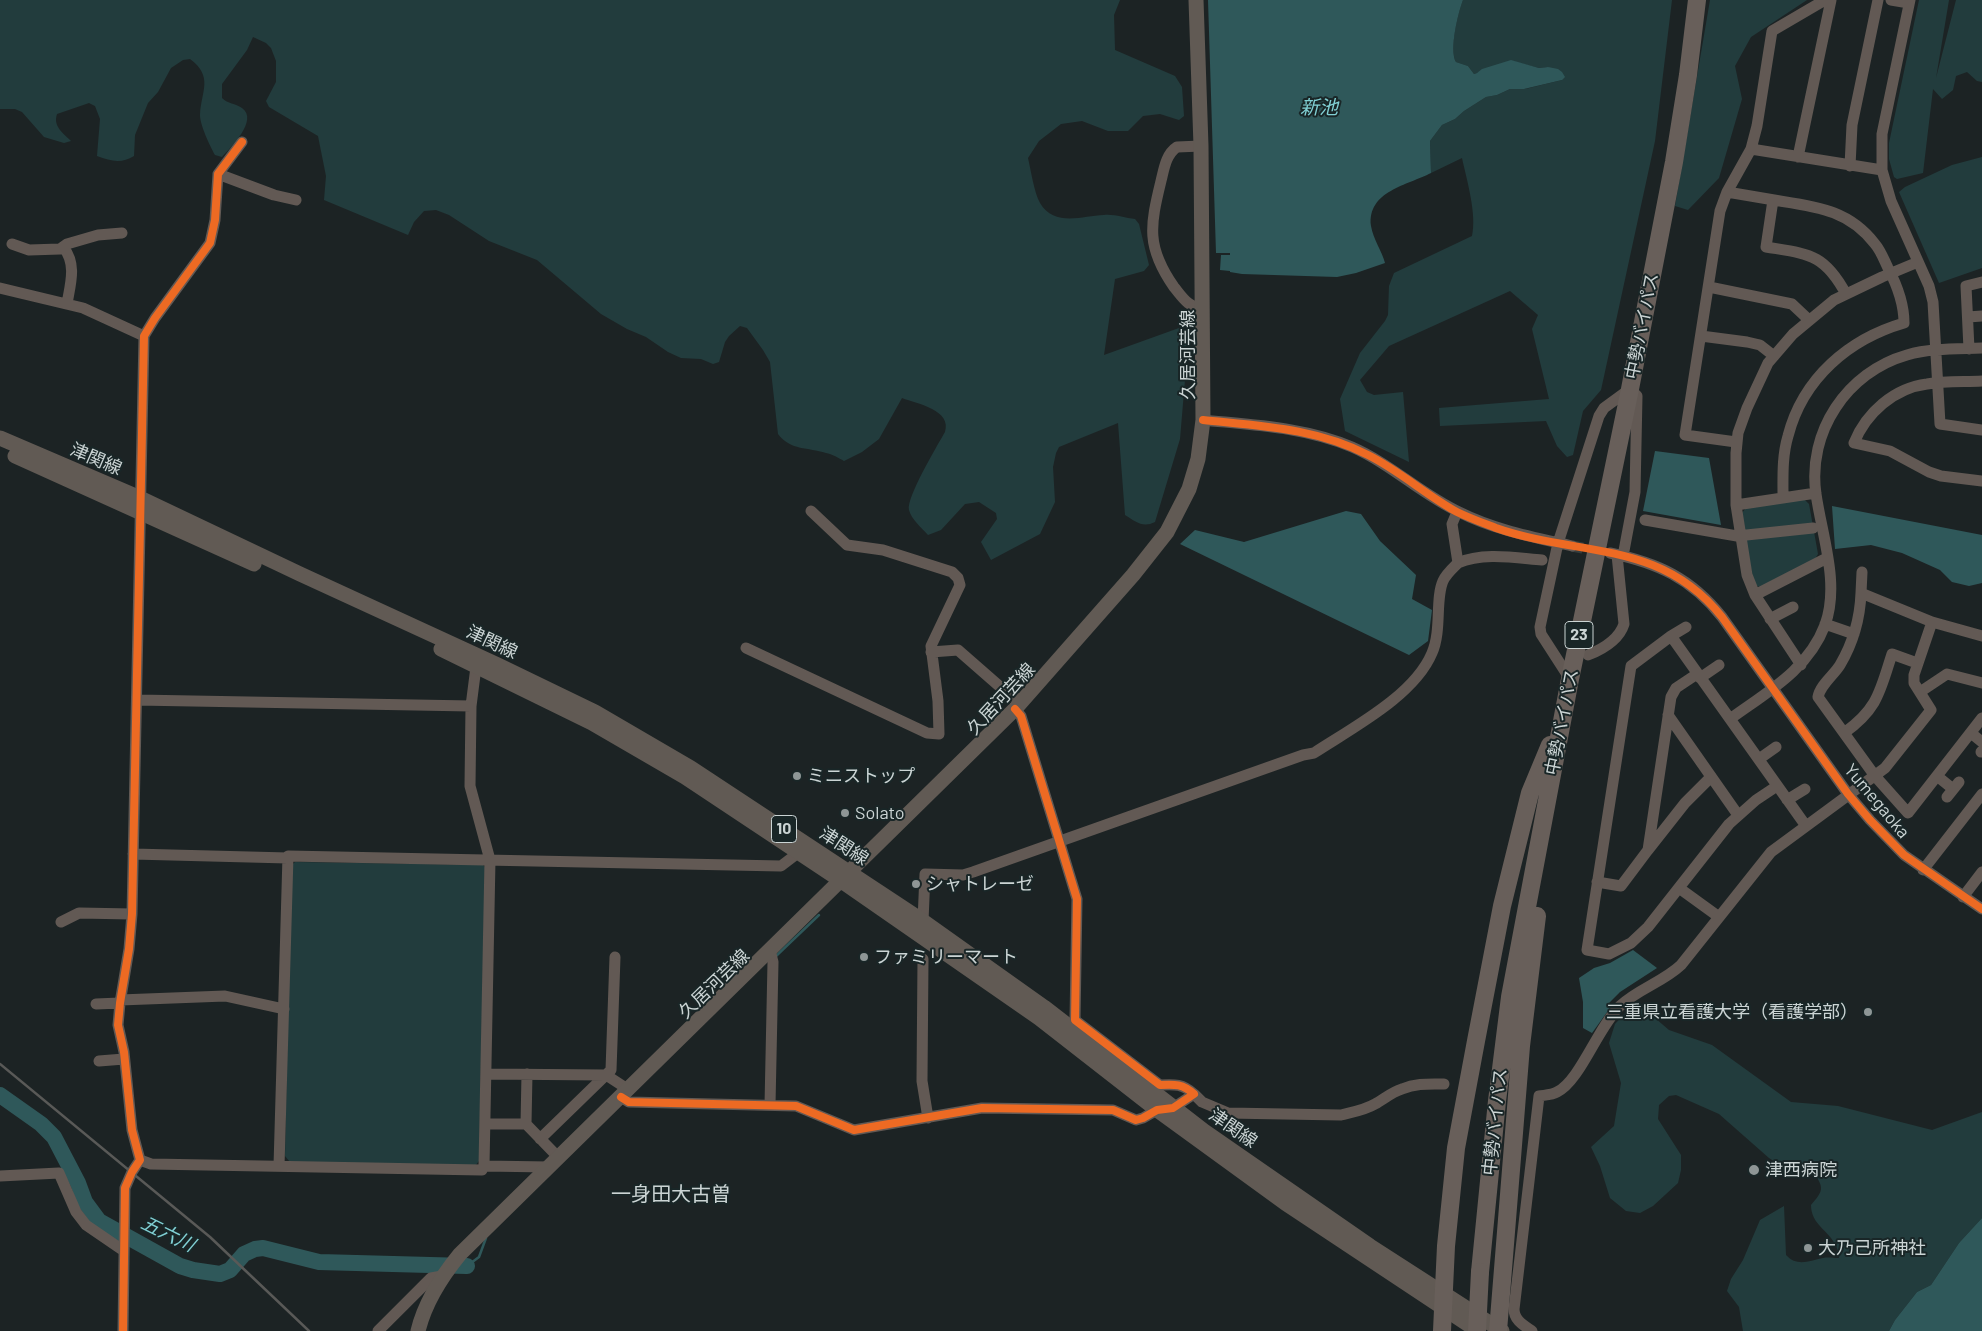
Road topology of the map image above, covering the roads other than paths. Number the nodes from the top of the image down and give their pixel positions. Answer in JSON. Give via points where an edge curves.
{"nodes":[{"id":1,"x":1196,"y":0,"type":"edge"},
{"id":2,"x":1697,"y":0,"type":"edge"},
{"id":3,"x":1825,"y":0,"type":"edge"},
{"id":4,"x":1831,"y":0,"type":"edge"},
{"id":5,"x":1878,"y":0,"type":"edge"},
{"id":6,"x":1892,"y":0,"type":"edge"},
{"id":7,"x":1909,"y":2,"type":"edge"},
{"id":8,"x":242,"y":142,"type":"dead end"},
{"id":9,"x":1201,"y":146,"type":"junction"},
{"id":10,"x":1751,"y":149,"type":"junction"},
{"id":11,"x":1798,"y":157,"type":"junction"},
{"id":12,"x":1850,"y":166,"type":"junction"},
{"id":13,"x":1882,"y":170,"type":"junction"},
{"id":14,"x":218,"y":174,"type":"junction"},
{"id":15,"x":1727,"y":192,"type":"junction"},
{"id":16,"x":296,"y":200,"type":"dead end"},
{"id":17,"x":1773,"y":200,"type":"junction"},
{"id":18,"x":122,"y":234,"type":"dead end"},
{"id":19,"x":12,"y":244,"type":"dead end"},
{"id":20,"x":64,"y":248,"type":"junction"},
{"id":21,"x":1918,"y":262,"type":"junction"},
{"id":22,"x":1891,"y":274,"type":"junction"},
{"id":23,"x":1982,"y":282,"type":"edge"},
{"id":24,"x":1709,"y":287,"type":"junction"},
{"id":25,"x":0,"y":288,"type":"edge"},
{"id":26,"x":1846,"y":294,"type":"junction"},
{"id":27,"x":67,"y":304,"type":"junction"},
{"id":28,"x":1203,"y":309,"type":"junction"},
{"id":29,"x":1982,"y":316,"type":"edge"},
{"id":30,"x":1968,"y":317,"type":"junction"},
{"id":31,"x":1809,"y":320,"type":"junction"},
{"id":32,"x":144,"y":336,"type":"junction"},
{"id":33,"x":1701,"y":336,"type":"junction"},
{"id":34,"x":1982,"y":348,"type":"edge"},
{"id":35,"x":1969,"y":349,"type":"junction"},
{"id":36,"x":1936,"y":350,"type":"junction"},
{"id":37,"x":1774,"y":356,"type":"junction"},
{"id":38,"x":1982,"y":381,"type":"edge"},
{"id":39,"x":1937,"y":383,"type":"junction"},
{"id":40,"x":1630,"y":389,"type":"junction"},
{"id":41,"x":1203,"y":420,"type":"junction"},
{"id":42,"x":1982,"y":430,"type":"edge"},
{"id":43,"x":0,"y":438,"type":"edge"},
{"id":44,"x":1736,"y":442,"type":"junction"},
{"id":45,"x":0,"y":449,"type":"edge"},
{"id":46,"x":1982,"y":481,"type":"edge"},
{"id":47,"x":1816,"y":493,"type":"junction"},
{"id":48,"x":1783,"y":498,"type":"junction"},
{"id":49,"x":140,"y":505,"type":"junction"},
{"id":50,"x":1736,"y":505,"type":"junction"},
{"id":51,"x":811,"y":511,"type":"dead end"},
{"id":52,"x":1458,"y":512,"type":"junction"},
{"id":53,"x":1645,"y":520,"type":"dead end"},
{"id":54,"x":1813,"y":528,"type":"dead end"},
{"id":55,"x":1741,"y":536,"type":"junction"},
{"id":56,"x":1530,"y":537,"type":"junction"},
{"id":57,"x":1558,"y":543,"type":"junction"},
{"id":58,"x":1572,"y":546,"type":"tunnel mouth"},
{"id":59,"x":1617,"y":555,"type":"junction"},
{"id":60,"x":1526,"y":558,"type":"junction"},
{"id":61,"x":1827,"y":558,"type":"junction"},
{"id":62,"x":1542,"y":560,"type":"dead end"},
{"id":63,"x":1458,"y":563,"type":"junction"},
{"id":64,"x":1862,"y":572,"type":"dead end"},
{"id":65,"x":1861,"y":594,"type":"junction"},
{"id":66,"x":1755,"y":595,"type":"junction"},
{"id":67,"x":1794,"y":607,"type":"dead end"},
{"id":68,"x":1770,"y":619,"type":"junction"},
{"id":69,"x":1932,"y":622,"type":"junction"},
{"id":70,"x":1825,"y":624,"type":"junction"},
{"id":71,"x":1686,"y":627,"type":"dead end"},
{"id":72,"x":1854,"y":634,"type":"junction"},
{"id":73,"x":1671,"y":636,"type":"junction"},
{"id":74,"x":1982,"y":636,"type":"edge"},
{"id":75,"x":746,"y":648,"type":"dead end"},
{"id":76,"x":932,"y":652,"type":"junction"},
{"id":77,"x":1588,"y":655,"type":"dead end"},
{"id":78,"x":1917,"y":662,"type":"junction"},
{"id":79,"x":1801,"y":665,"type":"junction"},
{"id":80,"x":1719,"y":666,"type":"dead end"},
{"id":81,"x":476,"y":667,"type":"junction"},
{"id":82,"x":1699,"y":676,"type":"junction"},
{"id":83,"x":1570,"y":679,"type":"junction"},
{"id":84,"x":1982,"y":683,"type":"edge"},
{"id":85,"x":1773,"y":688,"type":"junction"},
{"id":86,"x":1920,"y":692,"type":"junction"},
{"id":87,"x":137,"y":700,"type":"junction"},
{"id":88,"x":1018,"y":705,"type":"junction"},
{"id":89,"x":471,"y":706,"type":"junction"},
{"id":90,"x":1563,"y":714,"type":"junction"},
{"id":91,"x":1668,"y":715,"type":"junction"},
{"id":92,"x":1982,"y":718,"type":"edge"},
{"id":93,"x":1730,"y":719,"type":"junction"},
{"id":94,"x":1844,"y":733,"type":"junction"},
{"id":95,"x":1971,"y":733,"type":"junction"},
{"id":96,"x":1776,"y":747,"type":"dead end"},
{"id":97,"x":1982,"y":748,"type":"edge"},
{"id":98,"x":1759,"y":759,"type":"junction"},
{"id":99,"x":1875,"y":776,"type":"junction"},
{"id":100,"x":1937,"y":776,"type":"junction"},
{"id":101,"x":1711,"y":777,"type":"junction"},
{"id":102,"x":1777,"y":786,"type":"junction"},
{"id":103,"x":1805,"y":788,"type":"dead end"},
{"id":104,"x":1953,"y":789,"type":"dead end"},
{"id":105,"x":1848,"y":794,"type":"junction"},
{"id":106,"x":1982,"y":794,"type":"edge"},
{"id":107,"x":1787,"y":800,"type":"junction"},
{"id":108,"x":1738,"y":814,"type":"junction"},
{"id":109,"x":1806,"y":826,"type":"junction"},
{"id":110,"x":1059,"y":842,"type":"junction"},
{"id":111,"x":1648,"y":850,"type":"junction"},
{"id":112,"x":798,"y":853,"type":"junction"},
{"id":113,"x":133,"y":854,"type":"junction"},
{"id":114,"x":288,"y":858,"type":"junction"},
{"id":115,"x":490,"y":860,"type":"junction"},
{"id":116,"x":1923,"y":870,"type":"junction"},
{"id":117,"x":1982,"y":872,"type":"edge"},
{"id":118,"x":845,"y":876,"type":"junction"},
{"id":119,"x":1597,"y":882,"type":"junction"},
{"id":120,"x":1679,"y":888,"type":"junction"},
{"id":121,"x":1963,"y":897,"type":"junction"},
{"id":122,"x":1982,"y":909,"type":"edge"},
{"id":123,"x":132,"y":914,"type":"junction"},
{"id":124,"x":1719,"y":918,"type":"junction"},
{"id":125,"x":923,"y":921,"type":"junction"},
{"id":126,"x":61,"y":922,"type":"dead end"},
{"id":127,"x":772,"y":956,"type":"junction"},
{"id":128,"x":615,"y":957,"type":"dead end"},
{"id":129,"x":923,"y":959,"type":"dead end"},
{"id":130,"x":120,"y":1002,"type":"junction"},
{"id":131,"x":96,"y":1004,"type":"dead end"},
{"id":132,"x":284,"y":1009,"type":"junction"},
{"id":133,"x":124,"y":1059,"type":"junction"},
{"id":134,"x":99,"y":1061,"type":"dead end"},
{"id":135,"x":486,"y":1074,"type":"junction"},
{"id":136,"x":527,"y":1074,"type":"junction"},
{"id":137,"x":606,"y":1075,"type":"junction"},
{"id":138,"x":1444,"y":1084,"type":"dead end"},
{"id":139,"x":1194,"y":1094,"type":"junction"},
{"id":140,"x":626,"y":1097,"type":"junction"},
{"id":141,"x":770,"y":1105,"type":"junction"},
{"id":142,"x":1173,"y":1108,"type":"junction"},
{"id":143,"x":1157,"y":1110,"type":"junction"},
{"id":144,"x":928,"y":1118,"type":"junction"},
{"id":145,"x":485,"y":1124,"type":"junction"},
{"id":146,"x":526,"y":1124,"type":"junction"},
{"id":147,"x":540,"y":1139,"type":"junction"},
{"id":148,"x":140,"y":1160,"type":"junction"},
{"id":149,"x":554,"y":1162,"type":"junction"},
{"id":150,"x":279,"y":1166,"type":"junction"},
{"id":151,"x":484,"y":1166,"type":"junction"},
{"id":152,"x":0,"y":1176,"type":"edge"},
{"id":153,"x":124,"y":1249,"type":"junction"},
{"id":154,"x":443,"y":1275,"type":"junction"},
{"id":155,"x":411,"y":1298,"type":"junction"},
{"id":156,"x":1444,"y":1301,"type":"junction"},
{"id":157,"x":427,"y":1307,"type":"junction"},
{"id":158,"x":1499,"y":1330,"type":"edge"},
{"id":159,"x":123,"y":1331,"type":"edge"},
{"id":160,"x":378,"y":1331,"type":"edge"},
{"id":161,"x":418,"y":1331,"type":"edge"},
{"id":162,"x":1442,"y":1331,"type":"edge"},
{"id":163,"x":1478,"y":1331,"type":"edge"},
{"id":164,"x":1532,"y":1331,"type":"edge"}],
"edges":[{"from":1,"to":9,"type":"main road","name":"久居河芸線"},
{"from":2,"to":40,"type":"highway","name":"中勢バイパス","number":"23","via":[[1674,162]]},
{"from":3,"to":10,"type":"street","via":[[1772,31]]},
{"from":4,"to":11,"type":"street"},
{"from":5,"to":12,"type":"street","via":[[1852,125]]},
{"from":6,"to":7,"type":"street"},
{"from":7,"to":13,"type":"street","via":[[1882,134]]},
{"from":8,"to":14,"type":"street"},
{"from":9,"to":28,"type":"main road","name":"久居河芸線"},
{"from":9,"to":28,"type":"street","via":[[1177,147],[1169,155],[1152,233],[1163,271],[1187,304]]},
{"from":10,"to":11,"type":"street"},
{"from":10,"to":15,"type":"street"},
{"from":11,"to":12,"type":"street"},
{"from":12,"to":13,"type":"street"},
{"from":13,"to":21,"type":"street","via":[[1891,201]]},
{"from":14,"to":16,"type":"street","via":[[274,196]]},
{"from":14,"to":32,"type":"street","via":[[210,243]]},
{"from":15,"to":17,"type":"street"},
{"from":15,"to":24,"type":"street","via":[[1720,211]]},
{"from":17,"to":22,"type":"street","via":[[1823,208],[1847,218],[1876,245]]},
{"from":17,"to":26,"type":"street","via":[[1766,247],[1816,258],[1830,268]]},
{"from":18,"to":20,"type":"street","via":[[98,235],[67,244]]},
{"from":19,"to":20,"type":"street","via":[[28,250]]},
{"from":20,"to":27,"type":"street","via":[[72,265]]},
{"from":21,"to":22,"type":"street"},
{"from":21,"to":36,"type":"street","via":[[1933,302]]},
{"from":22,"to":26,"type":"street"},
{"from":22,"to":48,"type":"street","via":[[1899,292],[1904,323],[1853,345],[1812,384],[1788,435],[1783,462]]},
{"from":23,"to":30,"type":"street","via":[[1966,286]]},
{"from":24,"to":31,"type":"street","via":[[1784,302],[1798,308]]},
{"from":24,"to":33,"type":"street"},
{"from":25,"to":27,"type":"street"},
{"from":26,"to":31,"type":"street"},
{"from":27,"to":32,"type":"street"},
{"from":28,"to":41,"type":"main road","name":"久居河芸線"},
{"from":29,"to":30,"type":"street"},
{"from":30,"to":35,"type":"street"},
{"from":31,"to":37,"type":"street"},
{"from":32,"to":49,"type":"street"},
{"from":33,"to":37,"type":"street","via":[[1760,345]]},
{"from":33,"to":44,"type":"street","via":[[1685,435]]},
{"from":34,"to":35,"type":"street"},
{"from":35,"to":36,"type":"street"},
{"from":36,"to":39,"type":"street"},
{"from":36,"to":47,"type":"street","via":[[1909,354],[1884,364],[1862,378],[1836,405],[1818,448]]},
{"from":37,"to":44,"type":"street","via":[[1747,408]]},
{"from":38,"to":39,"type":"street"},
{"from":39,"to":42,"type":"street","via":[[1940,424]]},
{"from":39,"to":46,"type":"street","via":[[1907,389],[1888,400],[1868,418],[1854,443],[1890,451],[1941,476]]},
{"from":40,"to":57,"type":"street","via":[[1604,408],[1599,416]]},
{"from":40,"to":59,"type":"street","via":[[1637,396],[1635,492]]},
{"from":40,"to":83,"type":"highway","name":"中勢バイパス","number":"23"},
{"from":41,"to":52,"type":"street","via":[[1282,428],[1336,441],[1380,461]]},
{"from":41,"to":88,"type":"main road","name":"久居河芸線","via":[[1198,459],[1189,489],[1167,532]]},
{"from":43,"to":49,"type":"main road","name":"津関線","number":"10"},
{"from":44,"to":50,"type":"street"},
{"from":45,"to":49,"type":"main road","name":"津関線","number":"10"},
{"from":47,"to":48,"type":"street"},
{"from":47,"to":61,"type":"street"},
{"from":48,"to":50,"type":"street"},
{"from":49,"to":81,"type":"main road","name":"津関線","number":"10"},
{"from":49,"to":87,"type":"street"},
{"from":49,"to":118,"type":"main road","name":"津関線","number":"10","via":[[300,574],[595,712],[691,768]]},
{"from":50,"to":55,"type":"street"},
{"from":51,"to":76,"type":"street","via":[[846,545],[883,550],[952,572],[958,578],[960,585]]},
{"from":52,"to":56,"type":"street"},
{"from":52,"to":63,"type":"street","via":[[1452,524]]},
{"from":53,"to":55,"type":"street"},
{"from":54,"to":55,"type":"street"},
{"from":55,"to":66,"type":"street","via":[[1747,575]]},
{"from":56,"to":57,"type":"street"},
{"from":56,"to":60,"type":"street"},
{"from":57,"to":58,"type":"street"},
{"from":57,"to":83,"type":"street","via":[[1540,627],[1541,634]]},
{"from":59,"to":77,"type":"street","via":[[1624,624],[1617,638]]},
{"from":59,"to":85,"type":"street","name":"Yumegaoka","via":[[1646,561],[1666,570],[1699,592],[1722,617]]},
{"from":60,"to":62,"type":"street"},
{"from":60,"to":63,"type":"street","via":[[1468,559]]},
{"from":61,"to":66,"type":"street"},
{"from":61,"to":70,"type":"street","via":[[1830,586]]},
{"from":63,"to":110,"type":"street","via":[[1444,580],[1433,652],[1423,670],[1385,707],[1314,753]]},
{"from":64,"to":65,"type":"street"},
{"from":65,"to":69,"type":"street"},
{"from":65,"to":72,"type":"street"},
{"from":66,"to":68,"type":"street"},
{"from":67,"to":68,"type":"street"},
{"from":68,"to":79,"type":"street"},
{"from":69,"to":74,"type":"street"},
{"from":69,"to":78,"type":"street"},
{"from":70,"to":72,"type":"street"},
{"from":70,"to":79,"type":"street","via":[[1814,648]]},
{"from":71,"to":73,"type":"street"},
{"from":72,"to":94,"type":"street","via":[[1839,666],[1819,691],[1818,697]]},
{"from":73,"to":82,"type":"street"},
{"from":73,"to":119,"type":"street","via":[[1631,666]]},
{"from":75,"to":76,"type":"street","via":[[939,736]]},
{"from":76,"to":88,"type":"street","via":[[958,650]]},
{"from":78,"to":86,"type":"street","via":[[1914,683]]},
{"from":78,"to":94,"type":"street","via":[[1892,654],[1878,697],[1861,721]]},
{"from":79,"to":85,"type":"street"},
{"from":80,"to":82,"type":"street"},
{"from":81,"to":89,"type":"street"},
{"from":81,"to":112,"type":"main road","name":"津関線","number":"10","via":[[592,723],[685,777]]},
{"from":82,"to":91,"type":"street","via":[[1672,692]]},
{"from":82,"to":93,"type":"street"},
{"from":83,"to":90,"type":"highway","name":"中勢バイパス","number":"23"},
{"from":84,"to":86,"type":"street","via":[[1947,674]]},
{"from":85,"to":93,"type":"street"},
{"from":85,"to":105,"type":"street","name":"Yumegaoka"},
{"from":86,"to":99,"type":"street","via":[[1931,710],[1886,768]]},
{"from":87,"to":89,"type":"street"},
{"from":87,"to":113,"type":"street"},
{"from":88,"to":110,"type":"street"},
{"from":88,"to":118,"type":"main road","name":"久居河芸線"},
{"from":89,"to":115,"type":"street","via":[[470,786]]},
{"from":90,"to":156,"type":"highway","via":[[1530,794],[1502,906],[1456,1148]]},
{"from":90,"to":158,"type":"highway","via":[[1526,996]]},
{"from":90,"to":163,"type":"highway","name":"中勢バイパス","number":"23","bridge":true,"via":[[1510,997],[1480,1272]]},
{"from":91,"to":101,"type":"street"},
{"from":91,"to":111,"type":"street"},
{"from":92,"to":95,"type":"street"},
{"from":93,"to":98,"type":"street"},
{"from":94,"to":99,"type":"street"},
{"from":95,"to":97,"type":"street"},
{"from":95,"to":100,"type":"street"},
{"from":96,"to":98,"type":"street"},
{"from":98,"to":102,"type":"street"},
{"from":99,"to":100,"type":"street","via":[[1908,813]]},
{"from":99,"to":105,"type":"street"},
{"from":100,"to":104,"type":"street"},
{"from":101,"to":108,"type":"street"},
{"from":101,"to":111,"type":"street","via":[[1685,803]]},
{"from":102,"to":107,"type":"street"},
{"from":102,"to":108,"type":"street"},
{"from":103,"to":107,"type":"street"},
{"from":105,"to":109,"type":"street"},
{"from":105,"to":116,"type":"street","name":"Yumegaoka","via":[[1904,855]]},
{"from":106,"to":116,"type":"street"},
{"from":107,"to":109,"type":"street"},
{"from":108,"to":120,"type":"street"},
{"from":109,"to":124,"type":"street","via":[[1771,852]]},
{"from":110,"to":125,"type":"street","via":[[962,874],[925,874]]},
{"from":110,"to":139,"type":"street","via":[[1078,899],[1075,1020],[1160,1085],[1185,1086]]},
{"from":111,"to":119,"type":"street","via":[[1621,886]]},
{"from":112,"to":115,"type":"street","via":[[781,866]]},
{"from":112,"to":118,"type":"main road","name":"津関線","number":"10"},
{"from":113,"to":114,"type":"street"},
{"from":113,"to":123,"type":"street"},
{"from":114,"to":115,"type":"street"},
{"from":114,"to":132,"type":"street"},
{"from":115,"to":135,"type":"street"},
{"from":116,"to":121,"type":"street","name":"Yumegaoka"},
{"from":117,"to":121,"type":"street"},
{"from":118,"to":125,"type":"main road","name":"津関線","number":"10"},
{"from":118,"to":127,"type":"main road","name":"久居河芸線"},
{"from":118,"to":143,"type":"main road","name":"津関線","number":"10","via":[[1039,1018]]},
{"from":119,"to":120,"type":"street","via":[[1587,950],[1609,954],[1631,943],[1648,928]]},
{"from":120,"to":124,"type":"street"},
{"from":121,"to":122,"type":"street","name":"Yumegaoka"},
{"from":123,"to":126,"type":"street","via":[[79,913]]},
{"from":123,"to":130,"type":"street","via":[[130,949]]},
{"from":124,"to":164,"type":"street","via":[[1675,971],[1628,999],[1615,1011],[1570,1083],[1557,1093],[1539,1096],[1514,1308],[1519,1322]]},
{"from":125,"to":142,"type":"main road","name":"津関線","number":"10","via":[[1044,1007]]},
{"from":127,"to":140,"type":"main road","name":"久居河芸線"},
{"from":127,"to":141,"type":"street"},
{"from":128,"to":137,"type":"street","via":[[611,1070]]},
{"from":129,"to":144,"type":"street","via":[[922,1081]]},
{"from":130,"to":131,"type":"street"},
{"from":130,"to":132,"type":"street","via":[[225,996]]},
{"from":130,"to":133,"type":"street","via":[[118,1024]]},
{"from":132,"to":150,"type":"street"},
{"from":133,"to":134,"type":"street"},
{"from":133,"to":148,"type":"street","via":[[132,1130]]},
{"from":135,"to":136,"type":"street"},
{"from":135,"to":145,"type":"street"},
{"from":136,"to":137,"type":"street"},
{"from":136,"to":146,"type":"street"},
{"from":137,"to":140,"type":"street"},
{"from":137,"to":147,"type":"street"},
{"from":138,"to":139,"type":"street","via":[[1410,1086],[1356,1112],[1341,1114],[1228,1113],[1202,1102]]},
{"from":139,"to":142,"type":"street"},
{"from":140,"to":141,"type":"street"},
{"from":140,"to":149,"type":"main road","name":"久居河芸線"},
{"from":141,"to":144,"type":"street","via":[[796,1106],[854,1130]]},
{"from":142,"to":143,"type":"street"},
{"from":142,"to":156,"type":"main road","name":"津関線","number":"10"},
{"from":143,"to":144,"type":"street","via":[[1136,1120],[1113,1110],[1017,1107],[982,1108]]},
{"from":143,"to":156,"type":"main road","name":"津関線","number":"10","via":[[1285,1203]]},
{"from":145,"to":146,"type":"street"},
{"from":145,"to":151,"type":"street"},
{"from":146,"to":147,"type":"street"},
{"from":147,"to":149,"type":"street"},
{"from":148,"to":150,"type":"street","via":[[151,1164]]},
{"from":148,"to":153,"type":"street","via":[[125,1188]]},
{"from":149,"to":151,"type":"street"},
{"from":149,"to":154,"type":"main road","name":"久居河芸線","via":[[460,1254]]},
{"from":150,"to":151,"type":"street","via":[[482,1170]]},
{"from":152,"to":153,"type":"street","via":[[59,1173],[76,1212],[86,1225]]},
{"from":153,"to":159,"type":"street"},
{"from":154,"to":155,"type":"street","via":[[431,1278]]},
{"from":154,"to":157,"type":"main road","name":"久居河芸線"},
{"from":155,"to":157,"type":"street"},
{"from":155,"to":160,"type":"street"},
{"from":156,"to":158,"type":"main road","name":"津関線","number":"10"},
{"from":156,"to":162,"type":"highway"},
{"from":156,"to":163,"type":"main road","name":"津関線","number":"10"},
{"from":157,"to":161,"type":"main road","name":"久居河芸線"}]}
